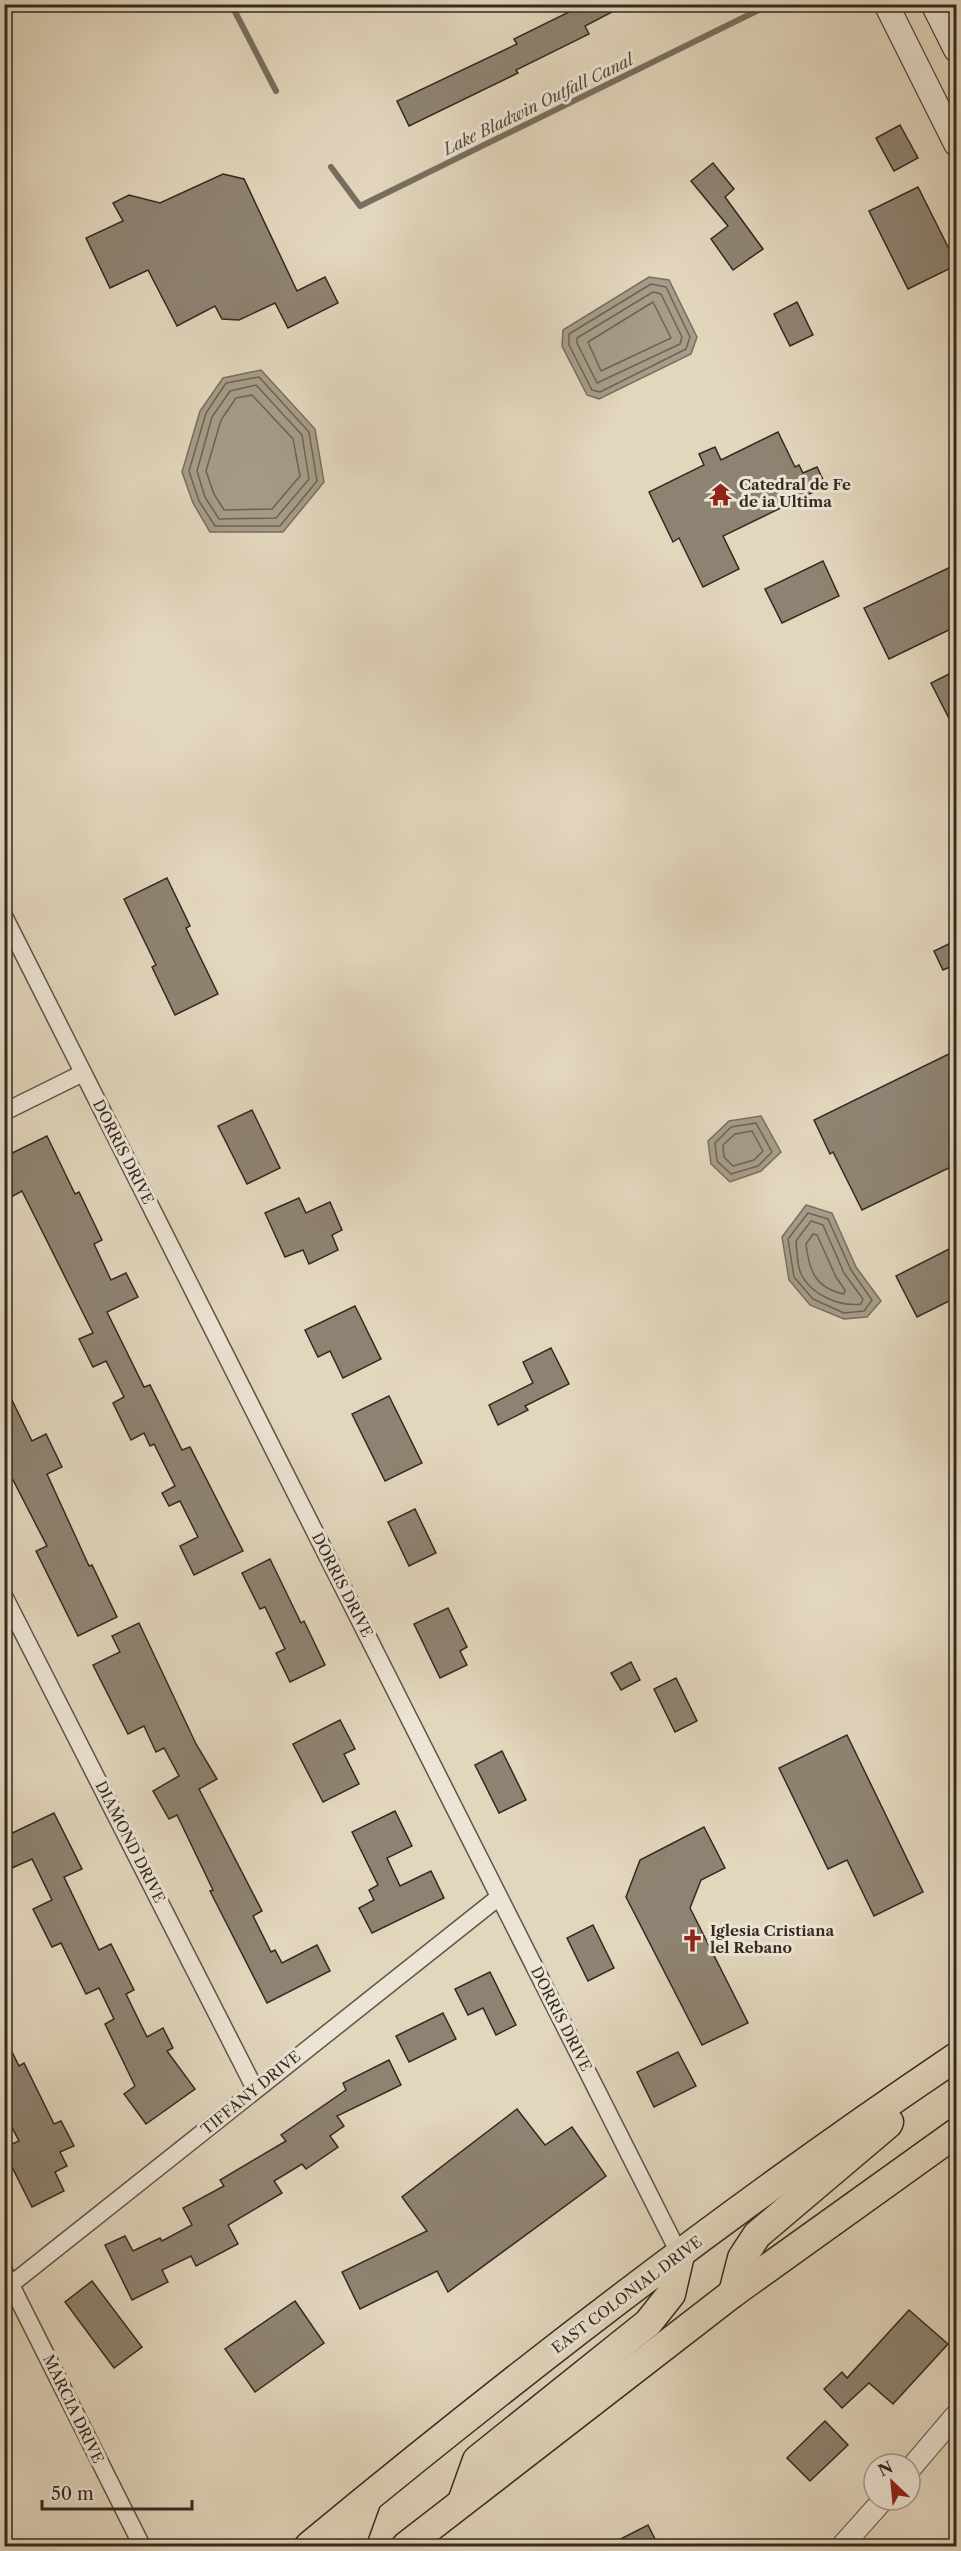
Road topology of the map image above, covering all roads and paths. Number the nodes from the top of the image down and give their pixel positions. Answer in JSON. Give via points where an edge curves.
{"nodes":[{"id":1,"x":886,"y":4,"type":"edge"},
{"id":2,"x":933,"y":4,"type":"edge"},
{"id":3,"x":957,"y":50,"type":"edge"},
{"id":4,"x":957,"y":144,"type":"edge"},
{"id":5,"x":4,"y":916,"type":"edge"},
{"id":6,"x":84,"y":1073,"type":"junction"},
{"id":7,"x":4,"y":1112,"type":"edge"},
{"id":8,"x":4,"y":1596,"type":"edge"},
{"id":9,"x":499,"y":1897,"type":"junction"},
{"id":10,"x":957,"y":2057,"type":"edge"},
{"id":11,"x":255,"y":2089,"type":"junction"},
{"id":12,"x":890,"y":2102,"type":"junction"},
{"id":13,"x":957,"y":2133,"type":"edge"},
{"id":14,"x":680,"y":2255,"type":"junction"},
{"id":15,"x":7,"y":2282,"type":"edge"},
{"id":16,"x":733,"y":2293,"type":"junction"},
{"id":17,"x":957,"y":2415,"type":"edge"},
{"id":18,"x":922,"y":2455,"type":"edge"},
{"id":19,"x":366,"y":2499,"type":"junction"},
{"id":20,"x":462,"y":2502,"type":"junction"},
{"id":21,"x":873,"y":2512,"type":"edge"},
{"id":22,"x":142,"y":2547,"type":"edge"},
{"id":23,"x":309,"y":2547,"type":"edge"},
{"id":24,"x":342,"y":2547,"type":"edge"},
{"id":25,"x":406,"y":2547,"type":"edge"},
{"id":26,"x":842,"y":2547,"type":"edge"}],
"edges":[{"from":1,"to":4,"type":"main road"},
{"from":2,"to":3,"type":"main road"},
{"from":5,"to":6,"type":"street","name":"DORRIS DRIVE"},
{"from":6,"to":7,"type":"street"},
{"from":6,"to":9,"type":"street","name":"DORRIS DRIVE"},
{"from":8,"to":11,"type":"street","name":"DIAMOND DRIVE"},
{"from":9,"to":11,"type":"street","name":"TIFFANY DRIVE"},
{"from":9,"to":14,"type":"street","name":"DORRIS DRIVE"},
{"from":10,"to":12,"type":"highway","name":"EAST COLONIAL DRIVE"},
{"from":11,"to":15,"type":"street","name":"TIFFANY DRIVE"},
{"from":12,"to":14,"type":"highway","name":"EAST COLONIAL DRIVE"},
{"from":12,"to":16,"type":"highway","via":[[888,2124],[757,2235],[742,2258]]},
{"from":13,"to":16,"type":"highway"},
{"from":14,"to":19,"type":"highway","name":"EAST COLONIAL DRIVE"},
{"from":14,"to":20,"type":"highway","via":[[671,2294],[648,2322],[477,2460]]},
{"from":15,"to":22,"type":"street","name":"MARCIA DRIVE"},
{"from":16,"to":20,"type":"highway"},
{"from":17,"to":18,"type":"street"},
{"from":19,"to":23,"type":"highway","name":"EAST COLONIAL DRIVE"},
{"from":19,"to":24,"type":"highway","via":[[354,2535]]},
{"from":20,"to":25,"type":"highway"},
{"from":21,"to":26,"type":"street"}]}
